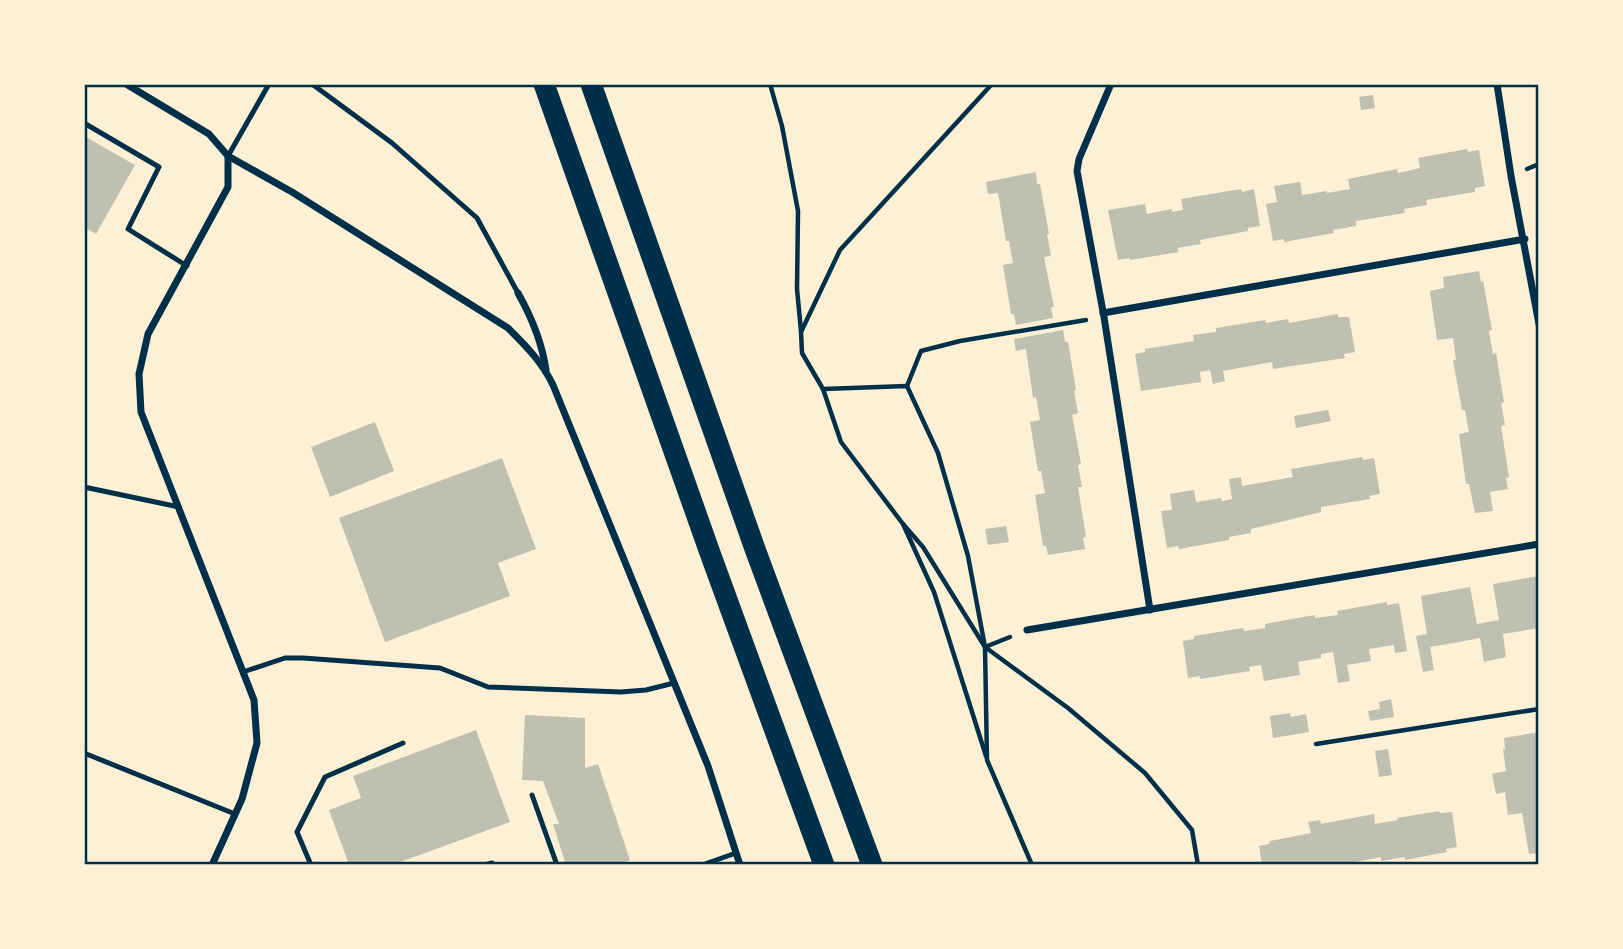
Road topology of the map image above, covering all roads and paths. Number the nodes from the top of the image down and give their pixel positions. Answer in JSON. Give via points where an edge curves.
{"nodes":[{"id":1,"x":125,"y":84,"type":"edge"},
{"id":2,"x":269,"y":84,"type":"edge"},
{"id":3,"x":312,"y":84,"type":"edge"},
{"id":4,"x":544,"y":84,"type":"edge"},
{"id":5,"x":591,"y":84,"type":"edge"},
{"id":6,"x":770,"y":84,"type":"edge"},
{"id":7,"x":992,"y":84,"type":"edge"},
{"id":8,"x":1111,"y":84,"type":"edge"},
{"id":9,"x":1497,"y":84,"type":"edge"},
{"id":10,"x":84,"y":123,"type":"edge"},
{"id":11,"x":228,"y":156,"type":"junction"},
{"id":12,"x":1525,"y":239,"type":"junction"},
{"id":13,"x":187,"y":266,"type":"junction"},
{"id":14,"x":518,"y":293,"type":"joint"},
{"id":15,"x":1103,"y":315,"type":"junction"},
{"id":16,"x":1539,"y":324,"type":"edge"},
{"id":17,"x":801,"y":332,"type":"junction"},
{"id":18,"x":547,"y":371,"type":"junction"},
{"id":19,"x":907,"y":386,"type":"junction"},
{"id":20,"x":823,"y":389,"type":"junction"},
{"id":21,"x":84,"y":486,"type":"edge"},
{"id":22,"x":179,"y":507,"type":"junction"},
{"id":23,"x":903,"y":524,"type":"junction"},
{"id":24,"x":1539,"y":544,"type":"edge"},
{"id":25,"x":1150,"y":610,"type":"junction"},
{"id":26,"x":1027,"y":630,"type":"joint"},
{"id":27,"x":985,"y":647,"type":"junction"},
{"id":28,"x":243,"y":672,"type":"junction"},
{"id":29,"x":674,"y":683,"type":"junction"},
{"id":30,"x":1539,"y":709,"type":"edge"},
{"id":31,"x":403,"y":743,"type":"dead end"},
{"id":32,"x":1316,"y":744,"type":"dead end"},
{"id":33,"x":84,"y":753,"type":"edge"},
{"id":34,"x":987,"y":760,"type":"junction"},
{"id":35,"x":532,"y":795,"type":"dead end"},
{"id":36,"x":235,"y":814,"type":"junction"},
{"id":37,"x":736,"y":853,"type":"junction"},
{"id":38,"x":212,"y":865,"type":"edge"},
{"id":39,"x":311,"y":865,"type":"edge"},
{"id":40,"x":557,"y":865,"type":"edge"},
{"id":41,"x":702,"y":865,"type":"edge"},
{"id":42,"x":740,"y":865,"type":"edge"},
{"id":43,"x":824,"y":865,"type":"edge"},
{"id":44,"x":872,"y":865,"type":"edge"},
{"id":45,"x":1032,"y":865,"type":"edge"},
{"id":46,"x":1198,"y":865,"type":"edge"}],
"edges":[{"from":1,"to":11,"type":"street","via":[[209,134]]},
{"from":2,"to":11,"type":"lane"},
{"from":3,"to":14,"type":"lane","via":[[392,143],[477,218]]},
{"from":4,"to":43,"type":"highway"},
{"from":5,"to":44,"type":"highway"},
{"from":6,"to":17,"type":"path","via":[[798,211]]},
{"from":7,"to":17,"type":"path","via":[[840,250]]},
{"from":8,"to":15,"type":"street","via":[[1077,171]]},
{"from":9,"to":12,"type":"street"},
{"from":10,"to":13,"type":"lane","via":[[159,167],[128,229]]},
{"from":11,"to":13,"type":"street","via":[[228,187]]},
{"from":11,"to":18,"type":"street","via":[[508,328]]},
{"from":12,"to":15,"type":"street"},
{"from":12,"to":16,"type":"street"},
{"from":13,"to":22,"type":"street","via":[[148,334],[139,374],[141,412]]},
{"from":14,"to":18,"type":"street","via":[[532,318]]},
{"from":15,"to":19,"type":"path","via":[[921,351]]},
{"from":15,"to":25,"type":"street"},
{"from":17,"to":20,"type":"path","via":[[802,352]]},
{"from":18,"to":29,"type":"street"},
{"from":19,"to":20,"type":"path"},
{"from":19,"to":27,"type":"path","via":[[938,453],[968,556]]},
{"from":20,"to":23,"type":"path","via":[[841,442]]},
{"from":21,"to":22,"type":"lane"},
{"from":22,"to":28,"type":"street"},
{"from":23,"to":27,"type":"path","via":[[923,547]]},
{"from":23,"to":34,"type":"path","via":[[934,592]]},
{"from":24,"to":25,"type":"street"},
{"from":25,"to":26,"type":"street"},
{"from":26,"to":27,"type":"path"},
{"from":27,"to":34,"type":"path"},
{"from":27,"to":46,"type":"path","via":[[1145,773],[1192,830]]},
{"from":28,"to":29,"type":"lane","via":[[285,658],[303,658],[440,668],[488,687],[621,692]]},
{"from":28,"to":36,"type":"street","via":[[254,700],[257,743]]},
{"from":29,"to":37,"type":"street","via":[[708,766]]},
{"from":30,"to":32,"type":"path"},
{"from":31,"to":39,"type":"lane","via":[[325,777],[297,832]]},
{"from":33,"to":36,"type":"lane"},
{"from":34,"to":45,"type":"path"},
{"from":35,"to":40,"type":"lane"},
{"from":36,"to":38,"type":"street"},
{"from":37,"to":41,"type":"lane"},
{"from":37,"to":42,"type":"street"}]}
